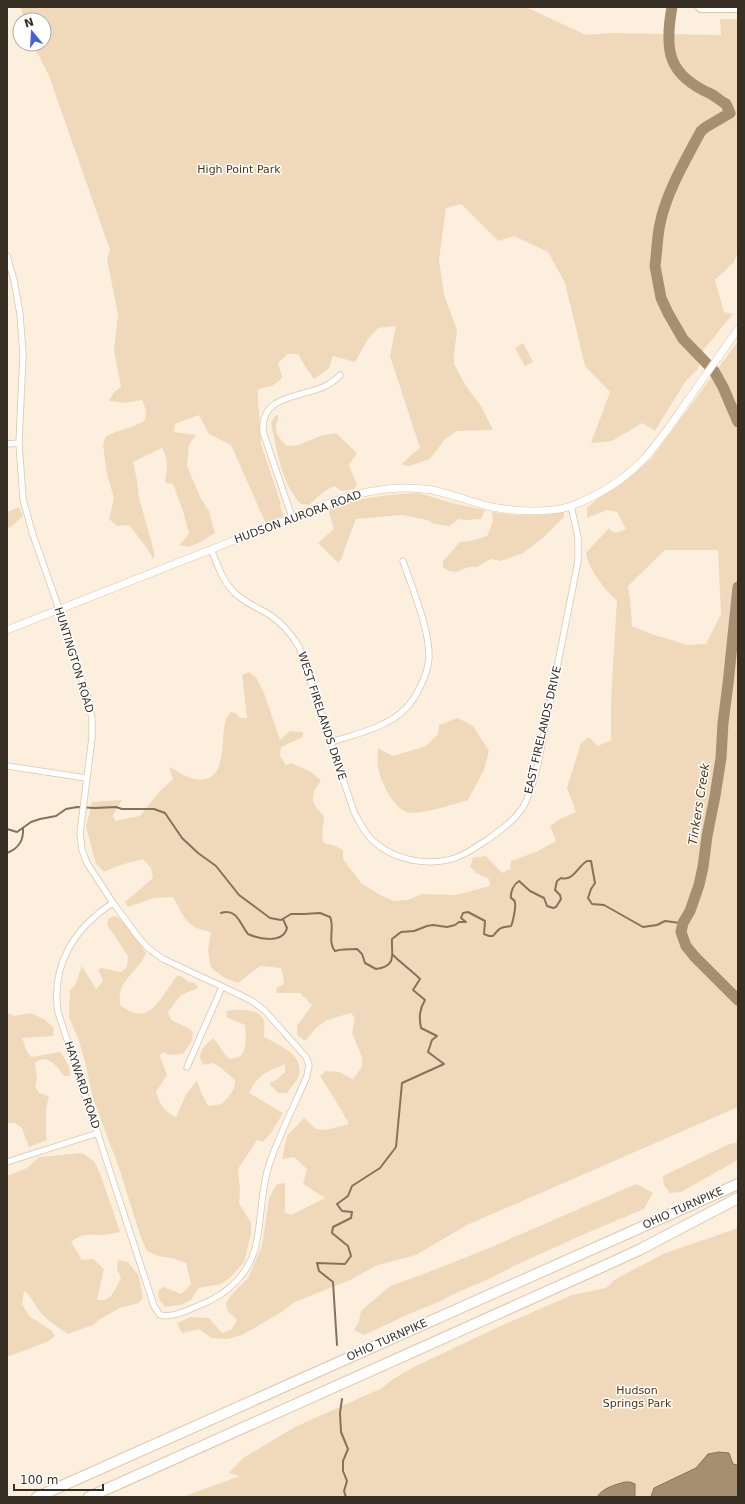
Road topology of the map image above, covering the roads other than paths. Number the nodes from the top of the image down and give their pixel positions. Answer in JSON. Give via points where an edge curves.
{"nodes":[{"id":1,"x":701,"y":7,"type":"edge"},
{"id":2,"x":738,"y":7,"type":"edge"},
{"id":3,"x":712,"y":8,"type":"edge"},
{"id":4,"x":7,"y":256,"type":"edge"},
{"id":5,"x":738,"y":329,"type":"edge"},
{"id":6,"x":340,"y":375,"type":"dead end"},
{"id":7,"x":19,"y":443,"type":"junction"},
{"id":8,"x":7,"y":444,"type":"edge"},
{"id":9,"x":571,"y":506,"type":"junction"},
{"id":10,"x":292,"y":517,"type":"junction"},
{"id":11,"x":211,"y":549,"type":"junction"},
{"id":12,"x":403,"y":561,"type":"dead end"},
{"id":13,"x":59,"y":609,"type":"junction"},
{"id":14,"x":7,"y":630,"type":"edge"},
{"id":15,"x":331,"y":742,"type":"junction"},
{"id":16,"x":7,"y":766,"type":"edge"},
{"id":17,"x":86,"y":778,"type":"junction"},
{"id":18,"x":350,"y":800,"type":"joint"},
{"id":19,"x":113,"y":903,"type":"junction"},
{"id":20,"x":222,"y":987,"type":"junction"},
{"id":21,"x":187,"y":1067,"type":"dead end"},
{"id":22,"x":98,"y":1133,"type":"junction"},
{"id":23,"x":7,"y":1162,"type":"edge"},
{"id":24,"x":738,"y":1184,"type":"edge"},
{"id":25,"x":738,"y":1198,"type":"edge"},
{"id":26,"x":147,"y":1283,"type":"joint"},
{"id":27,"x":37,"y":1497,"type":"edge"},
{"id":28,"x":89,"y":1497,"type":"edge"}],
"edges":[{"from":1,"to":3,"type":"highway"},
{"from":2,"to":3,"type":"highway"},
{"from":4,"to":7,"type":"street","name":"HUNTINGTON ROAD","via":[[20,314],[23,348]]},
{"from":5,"to":9,"type":"street","name":"HUDSON AURORA ROAD","via":[[650,452],[616,483]]},
{"from":6,"to":10,"type":"street","via":[[331,383],[277,402],[269,408],[264,418],[263,432]]},
{"from":7,"to":8,"type":"street"},
{"from":7,"to":13,"type":"street","name":"HUNTINGTON ROAD","via":[[26,511],[38,553]]},
{"from":9,"to":10,"type":"street","name":"HUDSON AURORA ROAD","via":[[537,511],[508,510],[433,490],[397,488],[363,492]]},
{"from":9,"to":18,"type":"street","name":"EAST FIRELANDS DRIVE","via":[[578,537],[578,561],[533,785],[518,813],[509,824],[456,858],[413,861],[397,856],[372,840],[361,826]]},
{"from":10,"to":11,"type":"street","name":"HUDSON AURORA ROAD"},
{"from":11,"to":13,"type":"street","name":"HUDSON AURORA ROAD"},
{"from":11,"to":15,"type":"street","name":"WEST FIRELANDS DRIVE","via":[[221,574],[232,590],[249,604],[275,619],[295,641],[303,657]]},
{"from":12,"to":15,"type":"street","via":[[427,637],[429,658],[423,681],[413,700],[392,719],[374,728]]},
{"from":13,"to":14,"type":"street","name":"HUDSON AURORA ROAD"},
{"from":13,"to":17,"type":"street","name":"HUNTINGTON ROAD","via":[[88,698],[92,719]]},
{"from":15,"to":18,"type":"street","name":"WEST FIRELANDS DRIVE"},
{"from":16,"to":17,"type":"street"},
{"from":17,"to":19,"type":"street","name":"HUNTINGTON ROAD","via":[[80,833],[82,850],[91,872]]},
{"from":19,"to":20,"type":"street","name":"HUNTINGTON ROAD","via":[[139,938],[156,955]]},
{"from":19,"to":22,"type":"street","name":"HAYWARD ROAD","via":[[101,910],[85,926],[69,947],[57,986],[58,1012]]},
{"from":20,"to":21,"type":"street"},
{"from":20,"to":26,"type":"street","name":"HUNTINGTON ROAD","via":[[252,1001],[264,1010],[308,1061],[309,1070],[270,1163],[257,1240],[243,1274],[220,1296],[171,1316],[160,1315],[157,1312]]},
{"from":22,"to":23,"type":"street"},
{"from":22,"to":26,"type":"street","name":"HAYWARD ROAD"},
{"from":24,"to":27,"type":"highway","name":"OHIO TURNPIKE"},
{"from":25,"to":28,"type":"highway","name":"OHIO TURNPIKE","via":[[639,1250]]}]}
